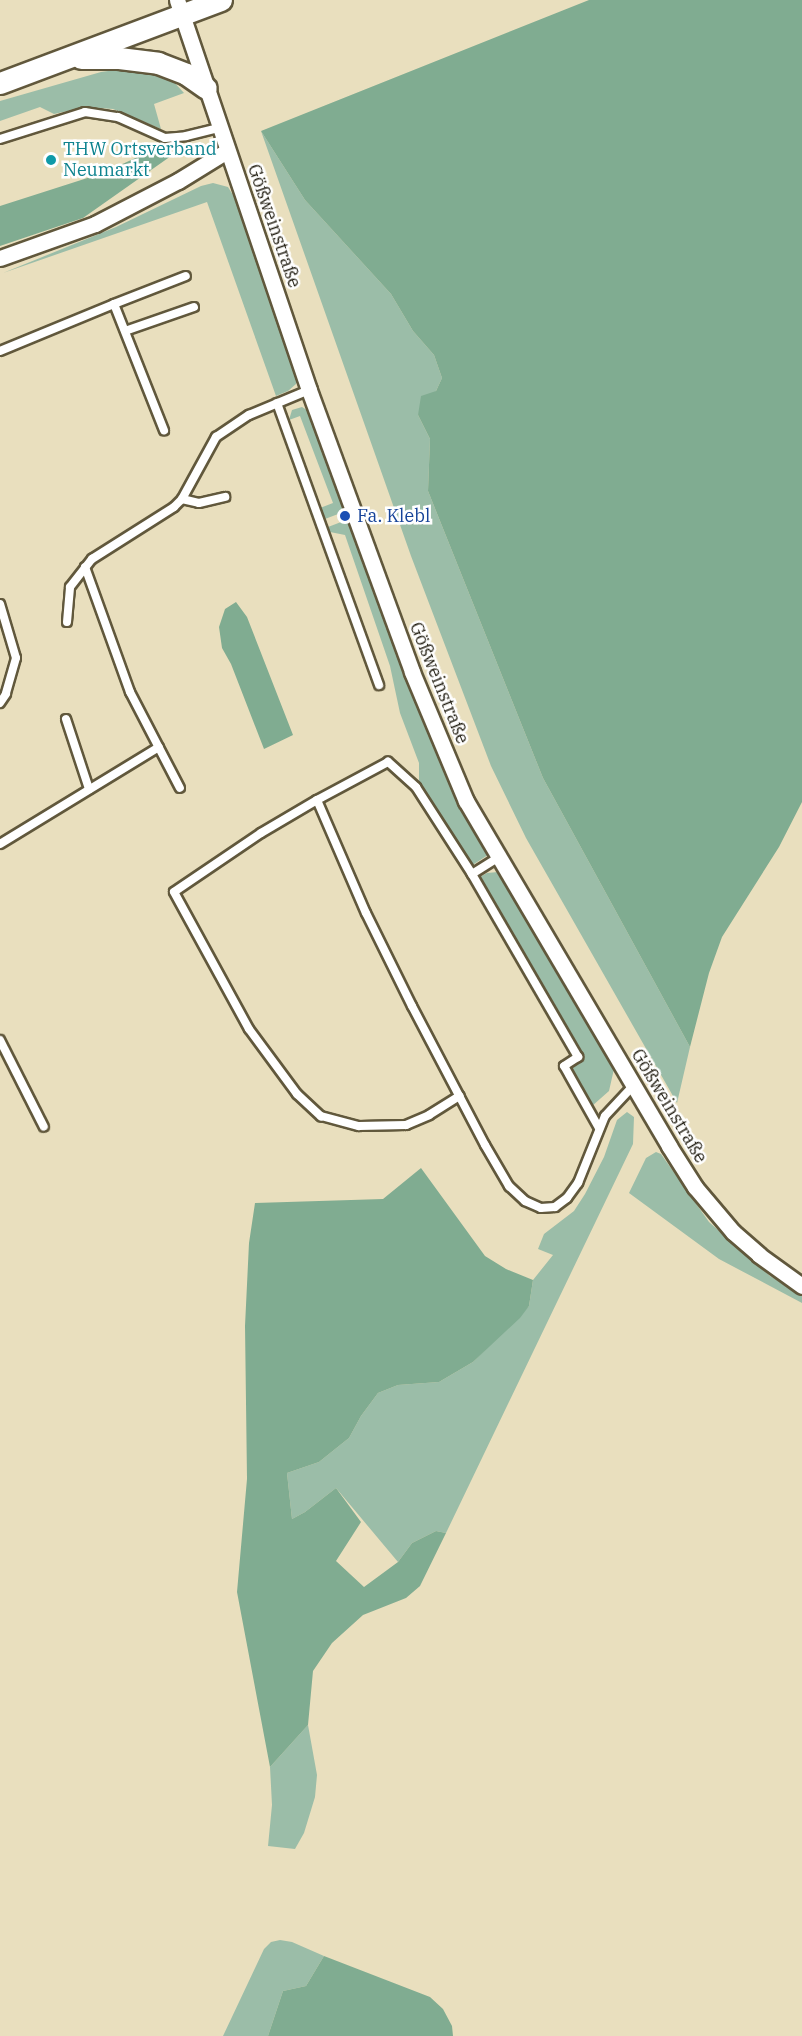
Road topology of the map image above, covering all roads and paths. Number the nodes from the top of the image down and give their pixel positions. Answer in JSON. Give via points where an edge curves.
{"nodes":[{"id":1,"x":221,"y":0,"type":"edge"},
{"id":2,"x":179,"y":8,"type":"edge"},
{"id":3,"x":66,"y":59,"type":"junction"},
{"id":4,"x":0,"y":83,"type":"edge"},
{"id":5,"x":206,"y":88,"type":"junction"},
{"id":6,"x":219,"y":128,"type":"junction"},
{"id":7,"x":0,"y":140,"type":"edge"},
{"id":8,"x":227,"y":151,"type":"junction"},
{"id":9,"x":0,"y":258,"type":"edge"},
{"id":10,"x":186,"y":276,"type":"dead end"},
{"id":11,"x":114,"y":304,"type":"junction"},
{"id":12,"x":194,"y":307,"type":"dead end"},
{"id":13,"x":125,"y":331,"type":"junction"},
{"id":14,"x":0,"y":351,"type":"edge"},
{"id":15,"x":309,"y":390,"type":"junction"},
{"id":16,"x":276,"y":403,"type":"junction"},
{"id":17,"x":164,"y":430,"type":"dead end"},
{"id":18,"x":225,"y":497,"type":"dead end"},
{"id":19,"x":182,"y":499,"type":"junction"},
{"id":20,"x":85,"y":567,"type":"junction"},
{"id":21,"x":0,"y":604,"type":"edge"},
{"id":22,"x":67,"y":622,"type":"dead end"},
{"id":23,"x":380,"y":685,"type":"dead end"},
{"id":24,"x":0,"y":703,"type":"edge"},
{"id":25,"x":66,"y":719,"type":"dead end"},
{"id":26,"x":159,"y":747,"type":"junction"},
{"id":27,"x":180,"y":788,"type":"dead end"},
{"id":28,"x":89,"y":789,"type":"junction"},
{"id":29,"x":317,"y":800,"type":"junction"},
{"id":30,"x":0,"y":844,"type":"edge"},
{"id":31,"x":498,"y":858,"type":"junction"},
{"id":32,"x":472,"y":874,"type":"junction"},
{"id":33,"x":0,"y":1040,"type":"edge"},
{"id":34,"x":634,"y":1085,"type":"junction"},
{"id":35,"x":459,"y":1096,"type":"junction"},
{"id":36,"x":44,"y":1127,"type":"dead end"},
{"id":37,"x":599,"y":1128,"type":"junction"},
{"id":38,"x":802,"y":1286,"type":"edge"}],
"edges":[{"from":1,"to":2,"type":"main road"},
{"from":2,"to":3,"type":"main road"},
{"from":2,"to":5,"type":"street","name":"Gößweinstraße"},
{"from":3,"to":4,"type":"main road"},
{"from":3,"to":5,"type":"main road","via":[[119,58],[158,63],[186,74]]},
{"from":5,"to":6,"type":"street","name":"Gößweinstraße"},
{"from":6,"to":7,"type":"lane","via":[[165,138],[118,117],[85,112]]},
{"from":6,"to":8,"type":"street","name":"Gößweinstraße"},
{"from":8,"to":9,"type":"street","via":[[95,224]]},
{"from":8,"to":15,"type":"street","name":"Gößweinstraße"},
{"from":10,"to":11,"type":"lane"},
{"from":11,"to":13,"type":"lane"},
{"from":11,"to":14,"type":"lane"},
{"from":12,"to":13,"type":"lane"},
{"from":13,"to":17,"type":"lane"},
{"from":15,"to":16,"type":"lane"},
{"from":15,"to":31,"type":"street","name":"Gößweinstraße","via":[[412,672],[466,801]]},
{"from":16,"to":19,"type":"lane","via":[[216,437]]},
{"from":16,"to":23,"type":"lane"},
{"from":18,"to":19,"type":"lane","via":[[199,503]]},
{"from":19,"to":20,"type":"lane","via":[[158,520]]},
{"from":20,"to":22,"type":"lane","via":[[70,587]]},
{"from":20,"to":26,"type":"lane","via":[[130,692]]},
{"from":21,"to":24,"type":"lane","via":[[16,658]]},
{"from":25,"to":28,"type":"lane"},
{"from":26,"to":27,"type":"lane"},
{"from":26,"to":28,"type":"lane"},
{"from":28,"to":30,"type":"lane"},
{"from":29,"to":32,"type":"lane","via":[[388,762],[416,787]]},
{"from":29,"to":35,"type":"lane","via":[[366,913]]},
{"from":29,"to":35,"type":"lane","via":[[261,832],[174,892],[249,1029],[297,1094],[321,1116],[359,1126],[406,1125]]},
{"from":31,"to":32,"type":"lane"},
{"from":31,"to":34,"type":"street","name":"Gößweinstraße"},
{"from":32,"to":37,"type":"lane","via":[[578,1057],[564,1065]]},
{"from":33,"to":36,"type":"lane"},
{"from":34,"to":37,"type":"lane"},
{"from":34,"to":38,"type":"street","name":"Gößweinstraße","via":[[669,1146],[714,1210],[759,1255]]},
{"from":35,"to":37,"type":"lane","via":[[509,1185],[525,1201],[541,1208],[555,1207],[573,1191]]}]}
